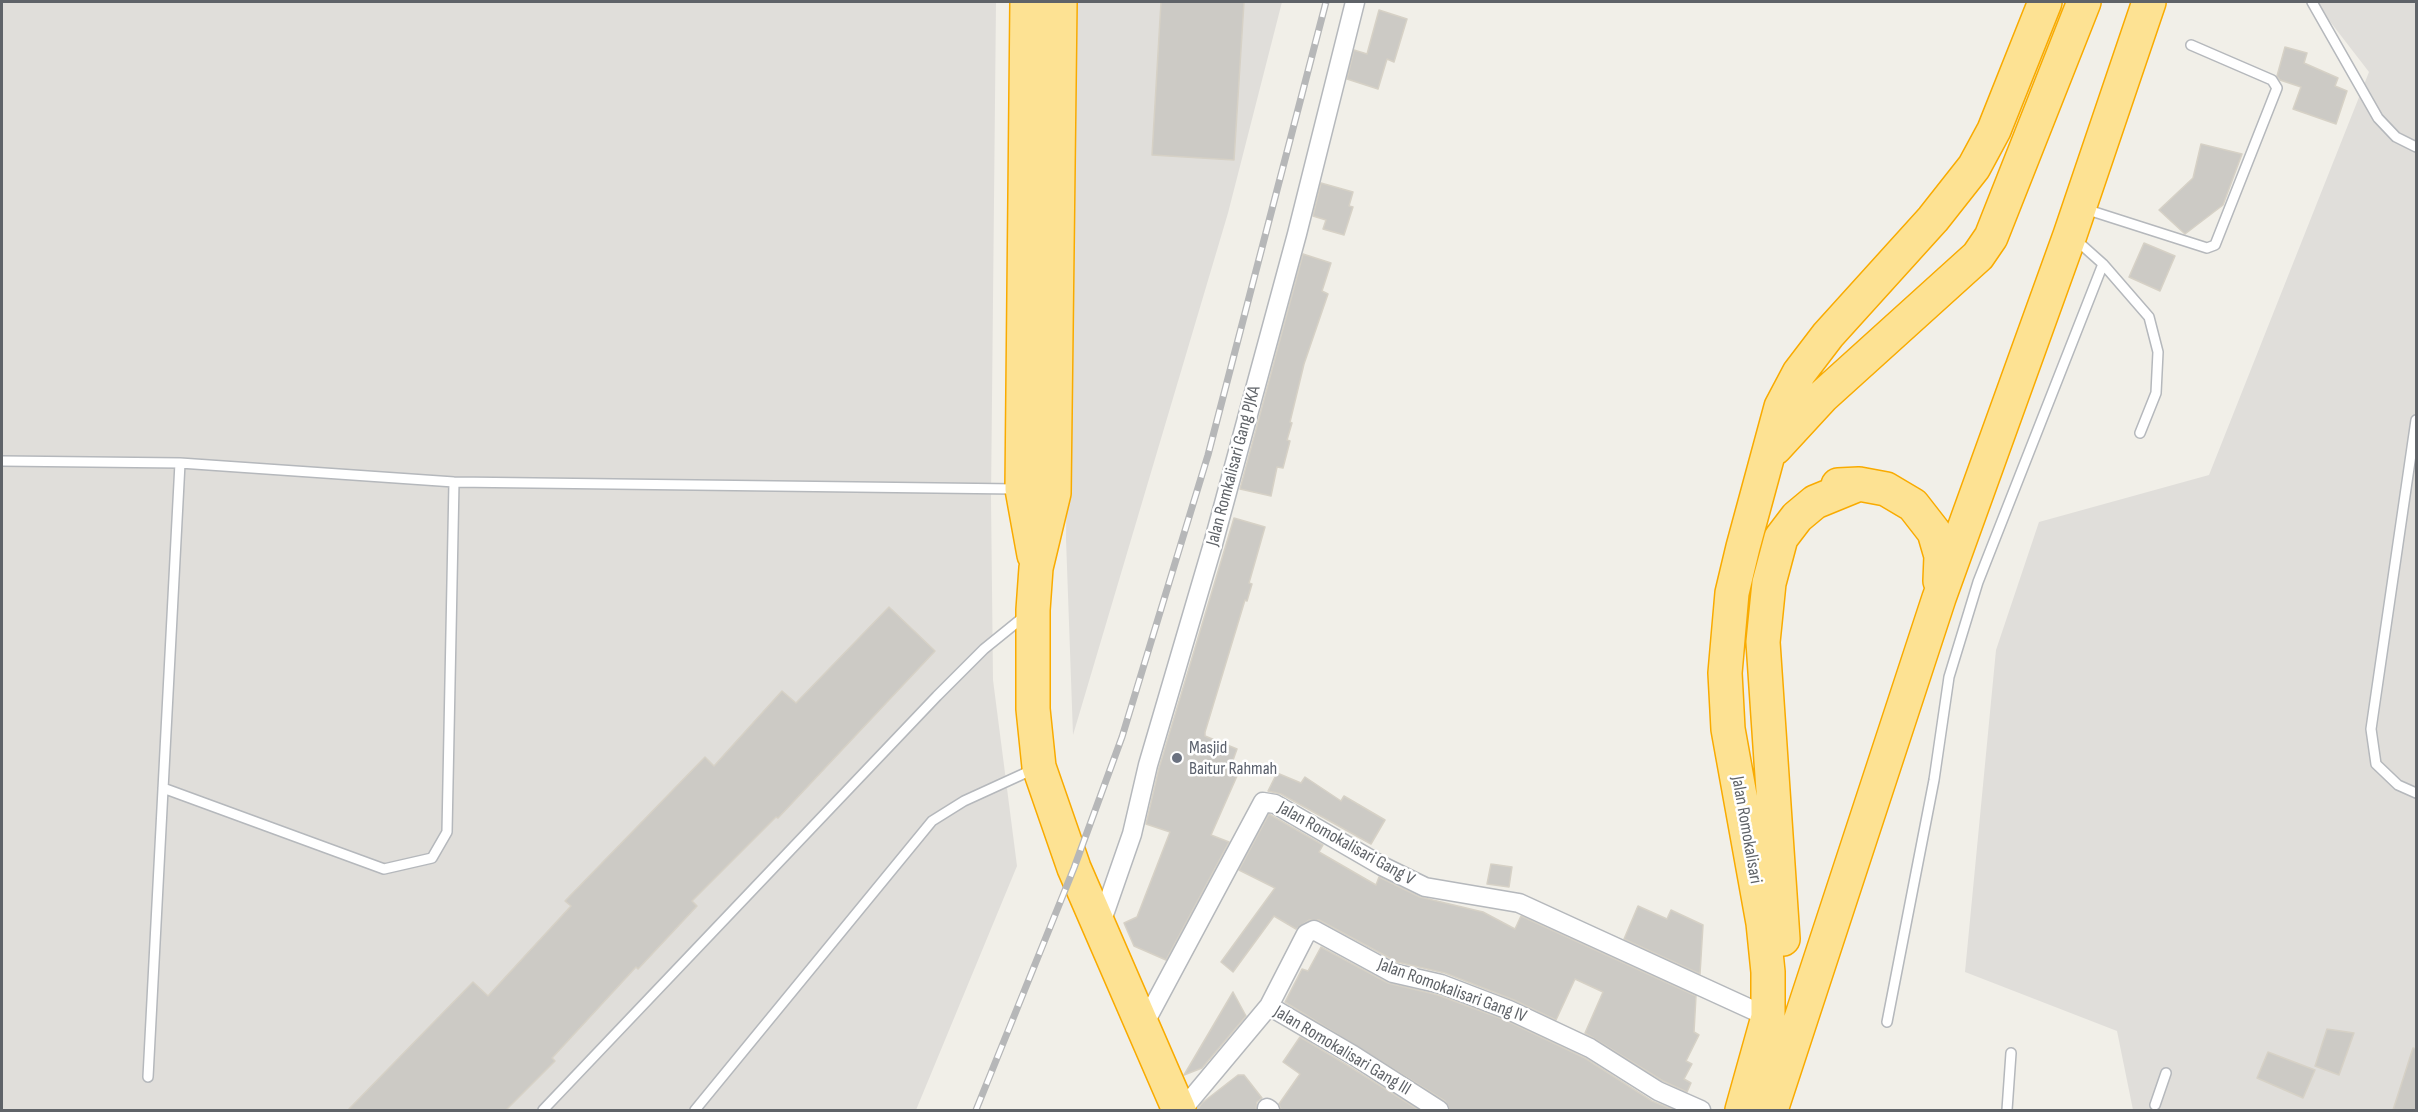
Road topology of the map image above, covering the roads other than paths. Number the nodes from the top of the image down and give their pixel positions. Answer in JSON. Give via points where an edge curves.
{"nodes":[{"id":1,"x":1027,"y":2,"type":"edge"},
{"id":2,"x":1060,"y":2,"type":"edge"},
{"id":3,"x":1355,"y":2,"type":"edge"},
{"id":4,"x":2045,"y":2,"type":"edge"},
{"id":5,"x":2084,"y":2,"type":"edge"},
{"id":6,"x":2149,"y":2,"type":"edge"},
{"id":7,"x":2312,"y":2,"type":"edge"},
{"id":8,"x":2191,"y":45,"type":"dead end"},
{"id":9,"x":2416,"y":147,"type":"edge"},
{"id":10,"x":2075,"y":221,"type":"junction"},
{"id":11,"x":2103,"y":264,"type":"junction"},
{"id":12,"x":2416,"y":420,"type":"edge"},
{"id":13,"x":2140,"y":434,"type":"dead end"},
{"id":14,"x":1770,"y":454,"type":"junction"},
{"id":15,"x":2,"y":460,"type":"edge"},
{"id":16,"x":180,"y":463,"type":"junction"},
{"id":17,"x":454,"y":482,"type":"junction"},
{"id":18,"x":1859,"y":484,"type":"junction"},
{"id":19,"x":1038,"y":491,"type":"junction"},
{"id":20,"x":1743,"y":547,"type":"junction"},
{"id":21,"x":1939,"y":598,"type":"junction"},
{"id":22,"x":1033,"y":609,"type":"junction"},
{"id":23,"x":1039,"y":767,"type":"junction"},
{"id":24,"x":163,"y":788,"type":"junction"},
{"id":25,"x":2416,"y":794,"type":"edge"},
{"id":26,"x":1099,"y":928,"type":"junction"},
{"id":27,"x":1269,"y":1006,"type":"junction"},
{"id":28,"x":1768,"y":1017,"type":"junction"},
{"id":29,"x":1887,"y":1022,"type":"dead end"},
{"id":30,"x":1142,"y":1028,"type":"junction"},
{"id":31,"x":2011,"y":1053,"type":"dead end"},
{"id":32,"x":2166,"y":1073,"type":"dead end"},
{"id":33,"x":148,"y":1077,"type":"dead end"},
{"id":34,"x":2155,"y":1105,"type":"dead end"},
{"id":35,"x":543,"y":1110,"type":"edge"},
{"id":36,"x":694,"y":1110,"type":"edge"},
{"id":37,"x":1181,"y":1110,"type":"edge"},
{"id":38,"x":1439,"y":1110,"type":"edge"},
{"id":39,"x":1701,"y":1110,"type":"edge"},
{"id":40,"x":1742,"y":1110,"type":"edge"},
{"id":41,"x":1771,"y":1110,"type":"edge"},
{"id":42,"x":2007,"y":1110,"type":"edge"}],
"edges":[{"from":1,"to":19,"type":"highway"},
{"from":2,"to":19,"type":"highway"},
{"from":3,"to":26,"type":"street","name":"Jalan Romkalisari Gang PJKA","via":[[1213,544],[1148,765],[1132,834]]},
{"from":4,"to":14,"type":"highway","name":"Jalan Romokalisari","via":[[1994,130],[1974,167],[1799,373],[1782,407]]},
{"from":5,"to":14,"type":"highway","via":[[1991,237],[1978,256],[1815,403]]},
{"from":6,"to":10,"type":"highway"},
{"from":7,"to":9,"type":"lane","via":[[2378,118],[2396,137]]},
{"from":8,"to":10,"type":"lane","via":[[2272,80],[2277,88],[2215,245],[2207,248]]},
{"from":10,"to":11,"type":"lane"},
{"from":10,"to":21,"type":"highway"},
{"from":11,"to":13,"type":"lane","via":[[2149,317],[2158,352],[2156,393]]},
{"from":11,"to":29,"type":"lane","via":[[1978,582],[1949,677],[1934,780]]},
{"from":12,"to":25,"type":"lane","via":[[2371,729],[2376,764],[2398,785]]},
{"from":14,"to":20,"type":"highway","name":"Jalan Romokalisari"},
{"from":15,"to":16,"type":"lane"},
{"from":16,"to":17,"type":"lane"},
{"from":16,"to":24,"type":"lane"},
{"from":17,"to":19,"type":"lane"},
{"from":17,"to":24,"type":"lane","via":[[447,832],[432,858],[384,869]]},
{"from":18,"to":20,"type":"highway","via":[[1831,485],[1802,495]]},
{"from":18,"to":21,"type":"highway","via":[[1886,489],[1913,505],[1934,532],[1941,556]]},
{"from":18,"to":28,"type":"highway","via":[[1815,502],[1797,517],[1781,538],[1769,583],[1763,642],[1784,927],[1781,975]]},
{"from":19,"to":22,"type":"highway"},
{"from":20,"to":28,"type":"highway","name":"Jalan Romokalisari","via":[[1732,593],[1727,650],[1728,729],[1763,923]]},
{"from":21,"to":41,"type":"highway"},
{"from":22,"to":23,"type":"highway","via":[[1033,709]]},
{"from":22,"to":35,"type":"lane","via":[[984,649],[937,696]]},
{"from":23,"to":26,"type":"highway"},
{"from":23,"to":36,"type":"lane","via":[[964,801],[932,821]]},
{"from":24,"to":33,"type":"lane"},
{"from":26,"to":30,"type":"highway"},
{"from":27,"to":37,"type":"street","name":"Jalan Romokalisari Gang III"},
{"from":27,"to":38,"type":"street","name":"Jalan Romokalisari Gang III"},
{"from":27,"to":39,"type":"street","name":"Jalan Romokalisari Gang IV","via":[[1306,934],[1314,930],[1393,973],[1441,984],[1509,1010],[1590,1048],[1658,1091]]},
{"from":28,"to":30,"type":"street","name":"Jalan Romokalisari Gang V","via":[[1519,903],[1425,887],[1275,804],[1263,802]]},
{"from":28,"to":40,"type":"highway","name":"Jalan Romokalisari"},
{"from":30,"to":37,"type":"highway"},
{"from":31,"to":42,"type":"lane"},
{"from":32,"to":34,"type":"lane"}]}
